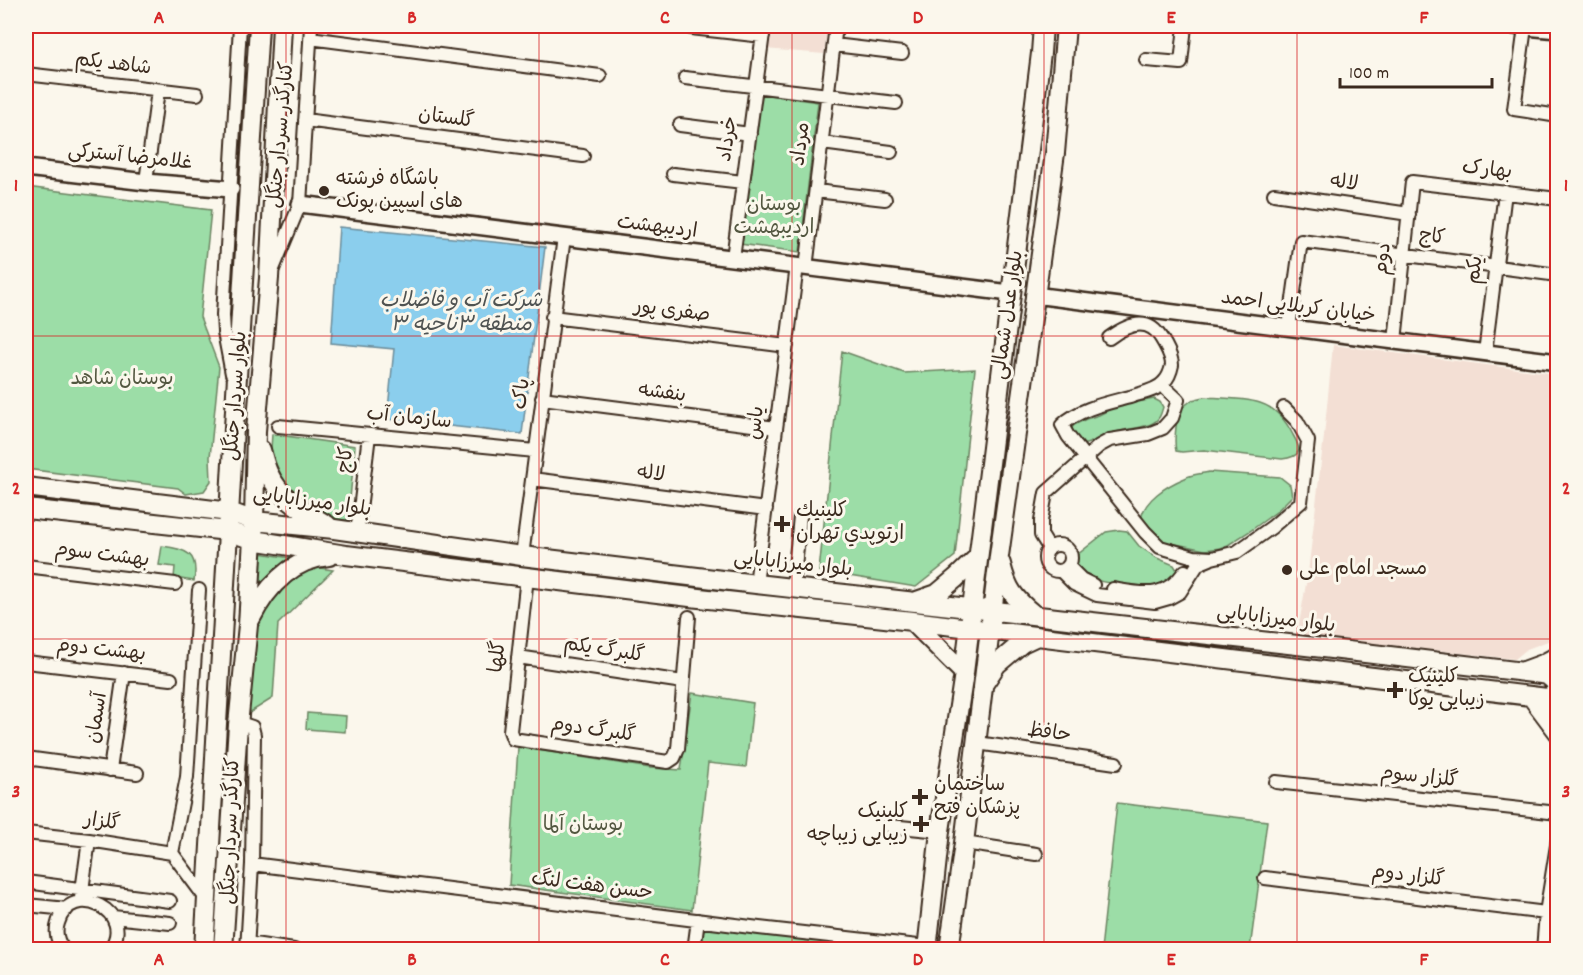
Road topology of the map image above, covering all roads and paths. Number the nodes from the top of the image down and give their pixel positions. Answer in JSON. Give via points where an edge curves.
{"nodes":[{"id":1,"x":240,"y":26,"type":"edge"},
{"id":2,"x":259,"y":26,"type":"edge"},
{"id":3,"x":282,"y":26,"type":"edge"},
{"id":4,"x":836,"y":26,"type":"edge"},
{"id":5,"x":1043,"y":26,"type":"edge"},
{"id":6,"x":1066,"y":26,"type":"edge"},
{"id":7,"x":1185,"y":26,"type":"edge"},
{"id":8,"x":1520,"y":26,"type":"edge"},
{"id":9,"x":691,"y":28,"type":"dead end"},
{"id":10,"x":1557,"y":30,"type":"edge"},
{"id":11,"x":764,"y":31,"type":"edge"},
{"id":12,"x":310,"y":32,"type":"edge"},
{"id":13,"x":834,"y":45,"type":"junction"},
{"id":14,"x":902,"y":53,"type":"dead end"},
{"id":15,"x":1146,"y":60,"type":"dead end"},
{"id":16,"x":26,"y":74,"type":"edge"},
{"id":17,"x":600,"y":76,"type":"dead end"},
{"id":18,"x":685,"y":78,"type":"dead end"},
{"id":19,"x":756,"y":86,"type":"junction"},
{"id":20,"x":158,"y":90,"type":"junction"},
{"id":21,"x":197,"y":94,"type":"dead end"},
{"id":22,"x":828,"y":94,"type":"junction"},
{"id":23,"x":896,"y":103,"type":"dead end"},
{"id":24,"x":1557,"y":116,"type":"edge"},
{"id":25,"x":305,"y":120,"type":"junction"},
{"id":26,"x":680,"y":125,"type":"dead end"},
{"id":27,"x":750,"y":134,"type":"junction"},
{"id":28,"x":822,"y":143,"type":"junction"},
{"id":29,"x":891,"y":152,"type":"dead end"},
{"id":30,"x":583,"y":156,"type":"dead end"},
{"id":31,"x":26,"y":168,"type":"edge"},
{"id":32,"x":673,"y":174,"type":"dead end"},
{"id":33,"x":146,"y":182,"type":"junction"},
{"id":34,"x":743,"y":182,"type":"junction"},
{"id":35,"x":1413,"y":182,"type":"joint"},
{"id":36,"x":231,"y":189,"type":"junction"},
{"id":37,"x":816,"y":191,"type":"junction"},
{"id":38,"x":1505,"y":192,"type":"junction"},
{"id":39,"x":1274,"y":194,"type":"dead end"},
{"id":40,"x":885,"y":199,"type":"dead end"},
{"id":41,"x":1557,"y":199,"type":"edge"},
{"id":42,"x":300,"y":204,"type":"junction"},
{"id":43,"x":1409,"y":214,"type":"junction"},
{"id":44,"x":564,"y":237,"type":"junction"},
{"id":45,"x":1404,"y":254,"type":"junction"},
{"id":46,"x":733,"y":258,"type":"junction"},
{"id":47,"x":1496,"y":266,"type":"junction"},
{"id":48,"x":802,"y":267,"type":"junction"},
{"id":49,"x":1557,"y":274,"type":"edge"},
{"id":50,"x":269,"y":278,"type":"junction"},
{"id":51,"x":1011,"y":293,"type":"junction"},
{"id":52,"x":1034,"y":295,"type":"junction"},
{"id":53,"x":1163,"y":312,"type":"junction"},
{"id":54,"x":552,"y":317,"type":"junction"},
{"id":55,"x":1289,"y":328,"type":"junction"},
{"id":56,"x":1109,"y":338,"type":"dead end"},
{"id":57,"x":1161,"y":338,"type":"junction"},
{"id":58,"x":1395,"y":341,"type":"junction"},
{"id":59,"x":786,"y":346,"type":"junction"},
{"id":60,"x":1485,"y":353,"type":"junction"},
{"id":61,"x":1557,"y":362,"type":"edge"},
{"id":62,"x":1162,"y":384,"type":"junction"},
{"id":63,"x":236,"y":393,"type":"junction"},
{"id":64,"x":542,"y":398,"type":"junction"},
{"id":65,"x":1284,"y":408,"type":"dead end"},
{"id":66,"x":278,"y":426,"type":"dead end"},
{"id":67,"x":776,"y":428,"type":"junction"},
{"id":68,"x":256,"y":432,"type":"junction"},
{"id":69,"x":369,"y":435,"type":"junction"},
{"id":70,"x":535,"y":451,"type":"junction"},
{"id":71,"x":1085,"y":458,"type":"junction"},
{"id":72,"x":532,"y":479,"type":"junction"},
{"id":73,"x":26,"y":487,"type":"edge"},
{"id":74,"x":766,"y":508,"type":"junction"},
{"id":75,"x":26,"y":509,"type":"edge"},
{"id":76,"x":230,"y":512,"type":"junction"},
{"id":77,"x":800,"y":516,"type":"dead end"},
{"id":78,"x":254,"y":521,"type":"junction"},
{"id":79,"x":358,"y":526,"type":"dead end"},
{"id":80,"x":334,"y":529,"type":"junction"},
{"id":81,"x":228,"y":531,"type":"junction"},
{"id":82,"x":253,"y":540,"type":"junction"},
{"id":83,"x":1049,"y":548,"type":"junction"},
{"id":84,"x":346,"y":555,"type":"junction"},
{"id":85,"x":522,"y":555,"type":"junction"},
{"id":86,"x":978,"y":556,"type":"junction"},
{"id":87,"x":999,"y":556,"type":"junction"},
{"id":88,"x":1194,"y":557,"type":"junction"},
{"id":89,"x":1212,"y":558,"type":"junction"},
{"id":90,"x":26,"y":566,"type":"edge"},
{"id":91,"x":1065,"y":568,"type":"junction"},
{"id":92,"x":527,"y":577,"type":"junction"},
{"id":93,"x":175,"y":584,"type":"dead end"},
{"id":94,"x":756,"y":584,"type":"junction"},
{"id":95,"x":793,"y":588,"type":"junction"},
{"id":96,"x":199,"y":591,"type":"dead end"},
{"id":97,"x":916,"y":602,"type":"junction"},
{"id":98,"x":972,"y":607,"type":"junction"},
{"id":99,"x":993,"y":610,"type":"junction"},
{"id":100,"x":1033,"y":614,"type":"junction"},
{"id":101,"x":688,"y":617,"type":"dead end"},
{"id":102,"x":912,"y":621,"type":"junction"},
{"id":103,"x":248,"y":625,"type":"junction"},
{"id":104,"x":969,"y":628,"type":"junction"},
{"id":105,"x":990,"y":631,"type":"junction"},
{"id":106,"x":1037,"y":636,"type":"junction"},
{"id":107,"x":1557,"y":656,"type":"edge"},
{"id":108,"x":518,"y":657,"type":"junction"},
{"id":109,"x":26,"y":662,"type":"edge"},
{"id":110,"x":1524,"y":672,"type":"junction"},
{"id":111,"x":124,"y":673,"type":"junction"},
{"id":112,"x":964,"y":673,"type":"junction"},
{"id":113,"x":1552,"y":676,"type":"edge"},
{"id":114,"x":171,"y":678,"type":"dead end"},
{"id":115,"x":683,"y":682,"type":"junction"},
{"id":116,"x":984,"y":683,"type":"junction"},
{"id":117,"x":1531,"y":696,"type":"junction"},
{"id":118,"x":238,"y":725,"type":"junction"},
{"id":119,"x":1555,"y":728,"type":"edge"},
{"id":120,"x":513,"y":740,"type":"joint"},
{"id":121,"x":1557,"y":742,"type":"edge"},
{"id":122,"x":977,"y":743,"type":"junction"},
{"id":123,"x":26,"y":758,"type":"edge"},
{"id":124,"x":1116,"y":763,"type":"dead end"},
{"id":125,"x":110,"y":770,"type":"junction"},
{"id":126,"x":137,"y":773,"type":"dead end"},
{"id":127,"x":1276,"y":782,"type":"dead end"},
{"id":128,"x":1557,"y":813,"type":"edge"},
{"id":129,"x":890,"y":826,"type":"dead end"},
{"id":130,"x":940,"y":831,"type":"junction"},
{"id":131,"x":26,"y":833,"type":"edge"},
{"id":132,"x":1557,"y":839,"type":"edge"},
{"id":133,"x":89,"y":840,"type":"junction"},
{"id":134,"x":964,"y":843,"type":"junction"},
{"id":135,"x":172,"y":853,"type":"junction"},
{"id":136,"x":1036,"y":854,"type":"dead end"},
{"id":137,"x":252,"y":864,"type":"junction"},
{"id":138,"x":1265,"y":878,"type":"dead end"},
{"id":139,"x":26,"y":882,"type":"edge"},
{"id":140,"x":81,"y":896,"type":"junction"},
{"id":141,"x":207,"y":900,"type":"junction"},
{"id":142,"x":171,"y":901,"type":"dead end"},
{"id":143,"x":26,"y":905,"type":"edge"},
{"id":144,"x":66,"y":909,"type":"junction"},
{"id":145,"x":1546,"y":913,"type":"junction"},
{"id":146,"x":113,"y":917,"type":"junction"},
{"id":147,"x":698,"y":920,"type":"junction"},
{"id":148,"x":170,"y":923,"type":"dead end"},
{"id":149,"x":247,"y":946,"type":"edge"},
{"id":150,"x":927,"y":948,"type":"edge"},
{"id":151,"x":64,"y":950,"type":"edge"},
{"id":152,"x":109,"y":950,"type":"edge"},
{"id":153,"x":204,"y":950,"type":"edge"},
{"id":154,"x":223,"y":950,"type":"edge"},
{"id":155,"x":294,"y":950,"type":"edge"},
{"id":156,"x":694,"y":950,"type":"edge"},
{"id":157,"x":950,"y":950,"type":"edge"},
{"id":158,"x":1543,"y":950,"type":"edge"}],
"edges":[{"from":1,"to":36,"type":"street"},
{"from":2,"to":63,"type":"main road","name":"بلوار سردار جنگل"},
{"from":3,"to":50,"type":"main road","name":"بلوار سردار جنگل"},
{"from":4,"to":13,"type":"street","name":"مرداد"},
{"from":5,"to":51,"type":"main road","name":"بلوار عدل شمالی"},
{"from":6,"to":52,"type":"main road","name":"بلوار عدل شمالی","via":[[1054,153]]},
{"from":7,"to":15,"type":"street","via":[[1181,63]]},
{"from":8,"to":10,"type":"street"},
{"from":8,"to":24,"type":"street","via":[[1514,109]]},
{"from":9,"to":11,"type":"street"},
{"from":11,"to":19,"type":"street","name":"خرداد"},
{"from":12,"to":17,"type":"street"},
{"from":12,"to":25,"type":"street","name":"کنارگذر سردار جنگل"},
{"from":13,"to":14,"type":"street"},
{"from":13,"to":22,"type":"street","name":"مرداد"},
{"from":16,"to":20,"type":"street","name":"شاهد یکم"},
{"from":18,"to":19,"type":"street"},
{"from":19,"to":22,"type":"street"},
{"from":19,"to":27,"type":"street","name":"خرداد"},
{"from":20,"to":21,"type":"street","name":"شاهد یکم"},
{"from":20,"to":33,"type":"street"},
{"from":22,"to":23,"type":"street"},
{"from":22,"to":28,"type":"street","name":"مرداد"},
{"from":25,"to":30,"type":"street","name":"گلستان"},
{"from":25,"to":42,"type":"street","name":"کنارگذر سردار جنگل"},
{"from":26,"to":27,"type":"street"},
{"from":27,"to":34,"type":"street","name":"خرداد"},
{"from":28,"to":29,"type":"street"},
{"from":28,"to":37,"type":"street","name":"مرداد"},
{"from":31,"to":33,"type":"street","name":"غلامرضا آسترکی"},
{"from":32,"to":34,"type":"street"},
{"from":33,"to":36,"type":"street","name":"غلامرضا آسترکی"},
{"from":34,"to":46,"type":"street","name":"خرداد"},
{"from":35,"to":38,"type":"street","name":"بهارک"},
{"from":35,"to":43,"type":"street","name":"دوم"},
{"from":36,"to":63,"type":"street","via":[[223,315]]},
{"from":37,"to":40,"type":"street"},
{"from":37,"to":48,"type":"street","name":"مرداد"},
{"from":38,"to":41,"type":"street","name":"بهارک"},
{"from":38,"to":47,"type":"street","name":"یکم"},
{"from":39,"to":43,"type":"street","name":"لاله"},
{"from":42,"to":44,"type":"street","name":"اردیبهشت"},
{"from":42,"to":50,"type":"street","name":"کنارگذر سردار جنگل"},
{"from":43,"to":45,"type":"street","name":"دوم"},
{"from":44,"to":46,"type":"street","name":"اردیبهشت"},
{"from":44,"to":54,"type":"street","name":"پاک"},
{"from":45,"to":47,"type":"street","name":"کاج"},
{"from":45,"to":55,"type":"street","name":"کاج","via":[[1301,241]]},
{"from":45,"to":58,"type":"street","name":"دوم"},
{"from":46,"to":48,"type":"street","name":"اردیبهشت"},
{"from":47,"to":49,"type":"street","name":"کاج"},
{"from":47,"to":60,"type":"street","name":"یکم"},
{"from":48,"to":51,"type":"street","name":"اردیبهشت"},
{"from":48,"to":59,"type":"street","name":"یاس"},
{"from":50,"to":68,"type":"main road","name":"بلوار سردار جنگل"},
{"from":51,"to":86,"type":"main road","name":"بلوار عدل شمالی"},
{"from":52,"to":53,"type":"street","name":"خیابان کربلایی احمد"},
{"from":52,"to":87,"type":"main road","name":"بلوار عدل شمالی"},
{"from":53,"to":55,"type":"street","name":"خیابان کربلایی احمد"},
{"from":53,"to":57,"type":"street"},
{"from":54,"to":59,"type":"street","name":"صفری پور"},
{"from":54,"to":64,"type":"street","name":"پاک"},
{"from":55,"to":58,"type":"street","name":"خیابان کربلایی احمد"},
{"from":56,"to":57,"type":"street","via":[[1135,325],[1152,328]]},
{"from":57,"to":62,"type":"street","via":[[1172,365]]},
{"from":58,"to":60,"type":"street","name":"خیابان کربلایی احمد"},
{"from":59,"to":67,"type":"street","name":"یاس"},
{"from":60,"to":61,"type":"street","name":"خیابان کربلایی احمد"},
{"from":62,"to":71,"type":"street","via":[[1178,400],[1172,418],[1163,428],[1110,440]]},
{"from":62,"to":71,"type":"street","via":[[1067,419],[1062,424]]},
{"from":63,"to":76,"type":"main road","name":"بلوار سردار جنگل"},
{"from":64,"to":67,"type":"street","name":"بنفشه"},
{"from":64,"to":70,"type":"street","name":"پاک"},
{"from":65,"to":89,"type":"street","via":[[1308,441],[1301,502],[1237,552]]},
{"from":66,"to":69,"type":"street","name":"سازمان آب"},
{"from":67,"to":74,"type":"street","name":"یاس"},
{"from":68,"to":78,"type":"main road","name":"بلوار سردار جنگل"},
{"from":68,"to":80,"type":"main road","via":[[267,471],[281,493]]},
{"from":69,"to":70,"type":"street","name":"سازمان آب"},
{"from":69,"to":79,"type":"street","name":"کاج"},
{"from":70,"to":72,"type":"street","name":"پاک"},
{"from":71,"to":83,"type":"street","via":[[1046,493],[1041,535]]},
{"from":71,"to":88,"type":"street","via":[[1160,547]]},
{"from":72,"to":74,"type":"street","name":"لاله"},
{"from":72,"to":85,"type":"street","name":"پاک"},
{"from":73,"to":76,"type":"main road","name":"بلوار میرزابابایی"},
{"from":74,"to":94,"type":"street","name":"یاس"},
{"from":75,"to":81,"type":"main road"},
{"from":76,"to":78,"type":"main road","name":"بلوار میرزابابایی"},
{"from":76,"to":81,"type":"main road","name":"بلوار سردار جنگل"},
{"from":77,"to":95,"type":"street"},
{"from":78,"to":80,"type":"main road","name":"بلوار میرزابابایی"},
{"from":78,"to":82,"type":"main road","name":"بلوار سردار جنگل"},
{"from":80,"to":85,"type":"main road","name":"بلوار میرزابابایی"},
{"from":81,"to":82,"type":"main road"},
{"from":81,"to":141,"type":"main road","name":"بلوار سردار جنگل"},
{"from":82,"to":84,"type":"main road"},
{"from":82,"to":103,"type":"main road","name":"بلوار سردار جنگل"},
{"from":83,"to":91,"type":"street","via":[[1046,564],[1052,570]]},
{"from":83,"to":91,"type":"street","via":[[1061,545],[1068,550],[1071,558]]},
{"from":84,"to":92,"type":"main road"},
{"from":84,"to":103,"type":"main road","via":[[317,557],[290,569],[270,589]]},
{"from":85,"to":94,"type":"main road","name":"بلوار میرزابابایی"},
{"from":86,"to":97,"type":"main road","via":[[938,594]]},
{"from":86,"to":98,"type":"main road","name":"بلوار عدل شمالی"},
{"from":87,"to":99,"type":"main road","name":"بلوار عدل شمالی"},
{"from":87,"to":100,"type":"main road","via":[[1015,599]]},
{"from":88,"to":89,"type":"street"},
{"from":88,"to":91,"type":"street","via":[[1179,580],[1152,593],[1099,588]]},
{"from":89,"to":91,"type":"street","via":[[1198,564],[1180,592],[1155,602],[1097,596],[1074,584]]},
{"from":90,"to":93,"type":"street","name":"بهشت سوم"},
{"from":92,"to":102,"type":"main road"},
{"from":92,"to":108,"type":"street","name":"گلها"},
{"from":94,"to":95,"type":"main road","name":"بلوار میرزابابایی"},
{"from":95,"to":97,"type":"main road","name":"بلوار میرزابابایی"},
{"from":96,"to":135,"type":"street","via":[[187,777]]},
{"from":97,"to":98,"type":"main road","name":"بلوار میرزابابایی"},
{"from":98,"to":99,"type":"main road","name":"بلوار میرزابابایی"},
{"from":98,"to":104,"type":"main road","name":"بلوار عدل شمالی"},
{"from":99,"to":100,"type":"main road","name":"بلوار میرزابابایی"},
{"from":99,"to":105,"type":"main road","name":"بلوار عدل شمالی"},
{"from":100,"to":110,"type":"main road","name":"بلوار میرزابابایی"},
{"from":101,"to":115,"type":"street"},
{"from":102,"to":104,"type":"main road"},
{"from":102,"to":112,"type":"main road"},
{"from":103,"to":118,"type":"main road","name":"بلوار سردار جنگل"},
{"from":104,"to":105,"type":"main road"},
{"from":104,"to":112,"type":"main road","name":"بلوار عدل شمالی"},
{"from":105,"to":106,"type":"main road"},
{"from":105,"to":116,"type":"main road","name":"بلوار عدل شمالی"},
{"from":106,"to":116,"type":"main road","via":[[997,664]]},
{"from":106,"to":117,"type":"main road"},
{"from":107,"to":110,"type":"main road"},
{"from":108,"to":115,"type":"street","name":"گلبرگ یکم"},
{"from":108,"to":120,"type":"street","name":"گلها","via":[[510,731]]},
{"from":109,"to":111,"type":"street","name":"بهشت دوم"},
{"from":110,"to":113,"type":"main road","name":"بلوار میرزابابایی"},
{"from":111,"to":114,"type":"street","name":"بهشت دوم"},
{"from":111,"to":125,"type":"street","name":"آسمان"},
{"from":112,"to":130,"type":"main road","name":"بلوار عدل شمالی"},
{"from":113,"to":117,"type":"main road","via":[[1557,687],[1555,694],[1547,698]]},
{"from":115,"to":120,"type":"street","name":"گلبرگ دوم","via":[[678,749],[668,762]]},
{"from":116,"to":122,"type":"main road","name":"بلوار عدل شمالی"},
{"from":117,"to":119,"type":"main road"},
{"from":118,"to":137,"type":"street","name":"کنارگذر سردار جنگل","via":[[252,727],[254,735]]},
{"from":118,"to":154,"type":"main road","name":"بلوار سردار جنگل"},
{"from":119,"to":121,"type":"street"},
{"from":122,"to":124,"type":"street","name":"حافظ"},
{"from":122,"to":134,"type":"main road","name":"بلوار عدل شمالی"},
{"from":123,"to":125,"type":"street"},
{"from":125,"to":126,"type":"street"},
{"from":127,"to":128,"type":"street","name":"گلزار سوم"},
{"from":129,"to":130,"type":"street"},
{"from":130,"to":150,"type":"main road","name":"بلوار عدل شمالی"},
{"from":131,"to":133,"type":"street","name":"گلزار"},
{"from":132,"to":145,"type":"street"},
{"from":133,"to":135,"type":"street","name":"گلزار"},
{"from":133,"to":140,"type":"street"},
{"from":134,"to":136,"type":"street"},
{"from":134,"to":157,"type":"main road","name":"بلوار عدل شمالی"},
{"from":135,"to":141,"type":"street"},
{"from":137,"to":147,"type":"street","name":"حسن هفت لنگ"},
{"from":137,"to":149,"type":"street","name":"کنارگذر سردار جنگل"},
{"from":138,"to":145,"type":"street","name":"گلزار دوم"},
{"from":139,"to":140,"type":"street"},
{"from":140,"to":142,"type":"street"},
{"from":140,"to":144,"type":"street"},
{"from":140,"to":146,"type":"street","via":[[107,909]]},
{"from":141,"to":153,"type":"main road","name":"بلوار سردار جنگل"},
{"from":143,"to":144,"type":"street"},
{"from":144,"to":151,"type":"street","via":[[57,926]]},
{"from":145,"to":158,"type":"street"},
{"from":146,"to":148,"type":"street"},
{"from":146,"to":152,"type":"street","via":[[116,936]]},
{"from":147,"to":150,"type":"street","name":"حسن هفت لنگ"},
{"from":147,"to":156,"type":"street"},
{"from":149,"to":155,"type":"street"}]}
